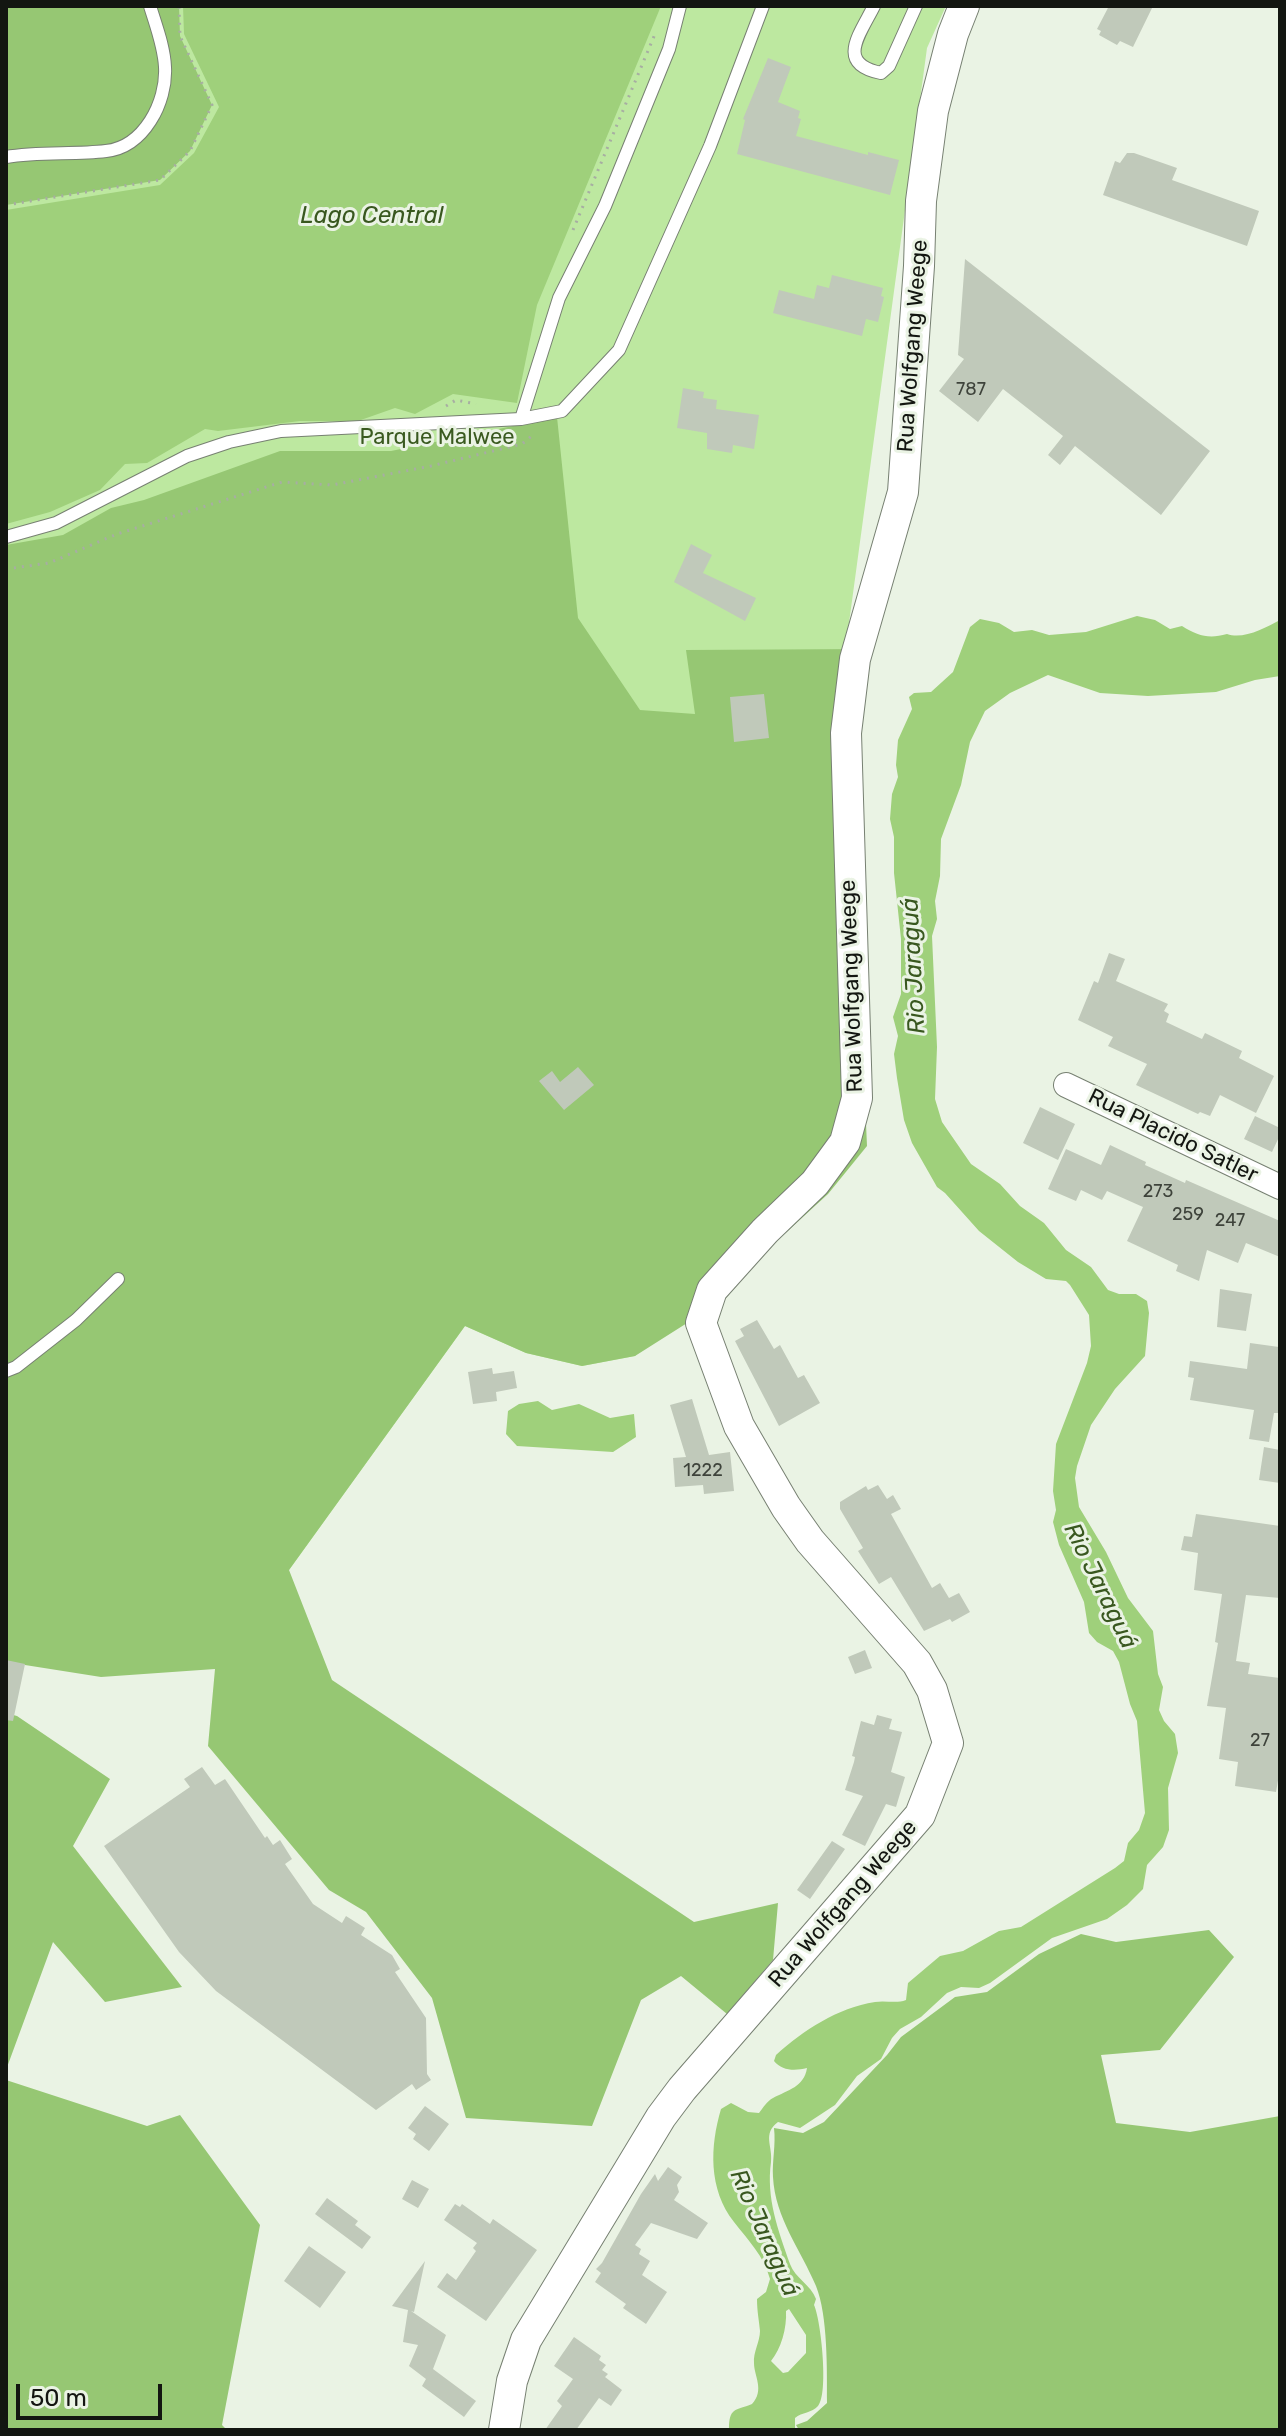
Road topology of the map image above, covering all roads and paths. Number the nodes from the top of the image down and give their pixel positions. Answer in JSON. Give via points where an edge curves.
{"nodes":[{"id":1,"x":150,"y":6,"type":"edge"},
{"id":2,"x":680,"y":6,"type":"edge"},
{"id":3,"x":763,"y":6,"type":"edge"},
{"id":4,"x":874,"y":6,"type":"edge"},
{"id":5,"x":916,"y":6,"type":"edge"},
{"id":6,"x":964,"y":6,"type":"edge"},
{"id":7,"x":655,"y":35,"type":"dead end"},
{"id":8,"x":6,"y":157,"type":"edge"},
{"id":9,"x":571,"y":236,"type":"dead end"},
{"id":10,"x":482,"y":405,"type":"dead end"},
{"id":11,"x":444,"y":407,"type":"dead end"},
{"id":12,"x":562,"y":411,"type":"junction"},
{"id":13,"x":521,"y":419,"type":"junction"},
{"id":14,"x":6,"y":537,"type":"edge"},
{"id":15,"x":6,"y":569,"type":"edge"},
{"id":16,"x":1066,"y":1085,"type":"dead end"},
{"id":17,"x":1280,"y":1187,"type":"edge"},
{"id":18,"x":118,"y":1279,"type":"dead end"},
{"id":19,"x":6,"y":1371,"type":"edge"},
{"id":20,"x":504,"y":2430,"type":"edge"}],
"edges":[{"from":1,"to":8,"type":"lane","via":[[165,67],[163,94],[144,132],[109,151]]},
{"from":2,"to":13,"type":"lane","via":[[669,49],[605,206],[559,298]]},
{"from":3,"to":12,"type":"lane","via":[[710,146],[619,350]]},
{"from":4,"to":5,"type":"lane","via":[[854,47],[855,58],[881,73]]},
{"from":6,"to":20,"type":"street","name":"Rua Wolfgang Weege","via":[[933,111],[921,201],[903,492],[855,659],[846,733],[857,1098],[845,1142],[815,1183],[712,1290],[701,1323],[739,1426],[786,1507],[917,1663],[932,1690],[948,1743],[920,1815],[661,2117],[526,2340]]},
{"from":7,"to":9,"type":"path"},
{"from":10,"to":11,"type":"path","via":[[456,400]]},
{"from":12,"to":13,"type":"lane"},
{"from":12,"to":15,"type":"path","via":[[522,444],[332,485],[282,482],[117,534],[49,563]]},
{"from":13,"to":14,"type":"lane","via":[[281,431],[229,442],[187,456],[56,523]]},
{"from":16,"to":17,"type":"street","name":"Rua Placido Satler"},
{"from":18,"to":19,"type":"lane","via":[[76,1320]]}]}
